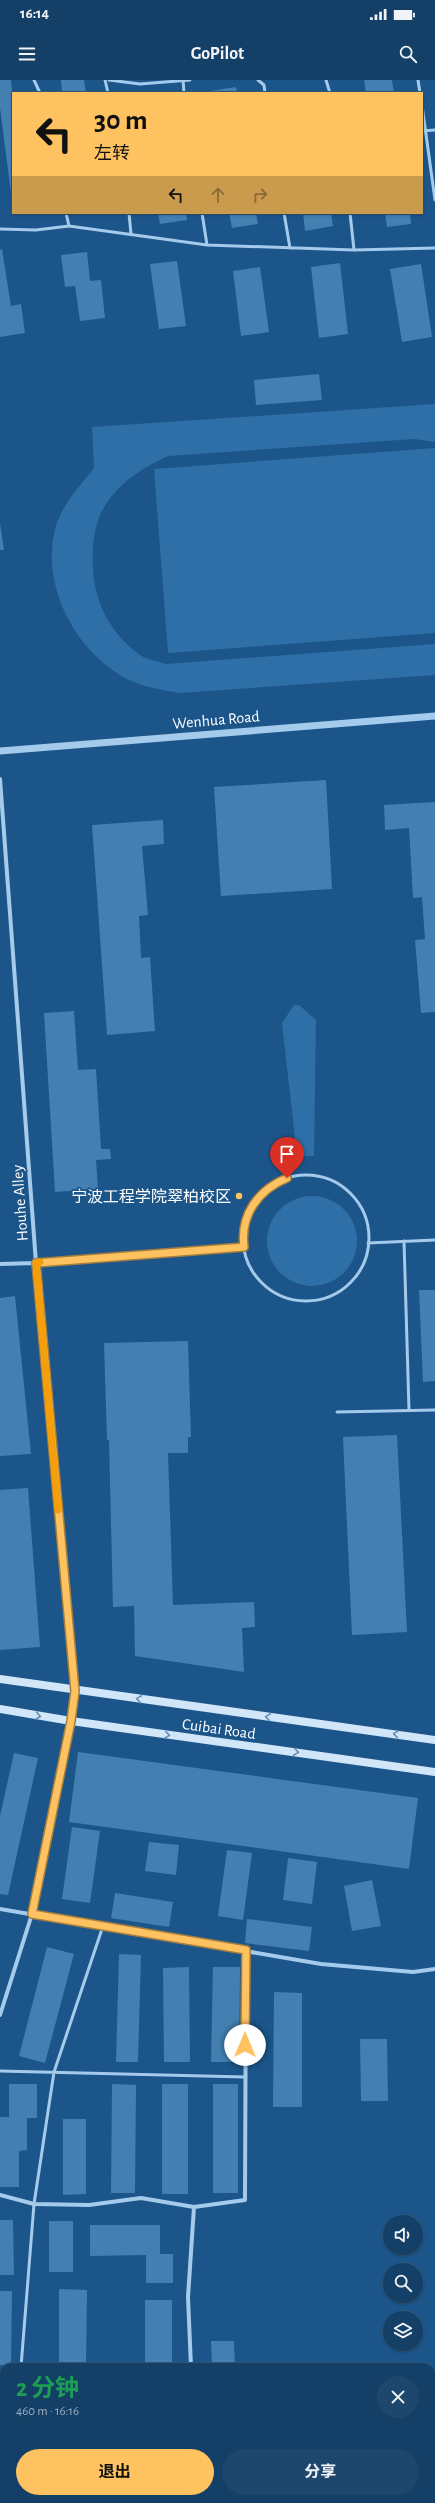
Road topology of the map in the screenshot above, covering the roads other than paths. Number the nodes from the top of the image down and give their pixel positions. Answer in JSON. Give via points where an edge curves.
{"nodes":[{"id":1,"x":34,"y":80,"type":"edge"},
{"id":2,"x":105,"y":80,"type":"edge"},
{"id":3,"x":109,"y":80,"type":"edge"},
{"id":4,"x":190,"y":80,"type":"edge"},
{"id":5,"x":258,"y":80,"type":"edge"},
{"id":6,"x":326,"y":80,"type":"edge"},
{"id":7,"x":418,"y":80,"type":"edge"},
{"id":8,"x":183,"y":81,"type":"edge"},
{"id":9,"x":40,"y":92,"type":"edge"},
{"id":10,"x":108,"y":92,"type":"edge"},
{"id":11,"x":184,"y":92,"type":"edge"},
{"id":12,"x":265,"y":92,"type":"edge"},
{"id":13,"x":330,"y":92,"type":"edge"},
{"id":14,"x":420,"y":92,"type":"edge"},
{"id":15,"x":423,"y":118,"type":"edge"},
{"id":16,"x":435,"y":130,"type":"edge"},
{"id":17,"x":424,"y":131,"type":"edge"},
{"id":18,"x":435,"y":200,"type":"edge"},
{"id":19,"x":66,"y":214,"type":"edge"},
{"id":20,"x":129,"y":214,"type":"edge"},
{"id":21,"x":202,"y":214,"type":"edge"},
{"id":22,"x":284,"y":214,"type":"edge"},
{"id":23,"x":350,"y":214,"type":"edge"},
{"id":24,"x":69,"y":226,"type":"junction"},
{"id":25,"x":0,"y":229,"type":"edge"},
{"id":26,"x":131,"y":234,"type":"junction"},
{"id":27,"x":207,"y":245,"type":"junction"},
{"id":28,"x":290,"y":248,"type":"junction"},
{"id":29,"x":435,"y":248,"type":"edge"},
{"id":30,"x":354,"y":250,"type":"junction"},
{"id":31,"x":435,"y":716,"type":"edge"},
{"id":32,"x":0,"y":751,"type":"edge"},
{"id":33,"x":0,"y":779,"type":"edge"},
{"id":34,"x":435,"y":1240,"type":"edge"},
{"id":35,"x":404,"y":1242,"type":"junction"},
{"id":36,"x":368,"y":1243,"type":"junction"},
{"id":37,"x":244,"y":1247,"type":"junction"},
{"id":38,"x":36,"y":1263,"type":"junction"},
{"id":39,"x":0,"y":1264,"type":"edge"},
{"id":40,"x":409,"y":1410,"type":"junction"},
{"id":41,"x":435,"y":1410,"type":"edge"},
{"id":42,"x":337,"y":1412,"type":"dead end"},
{"id":43,"x":0,"y":1679,"type":"edge"},
{"id":44,"x":75,"y":1691,"type":"junction"},
{"id":45,"x":0,"y":1710,"type":"edge"},
{"id":46,"x":71,"y":1721,"type":"junction"},
{"id":47,"x":435,"y":1740,"type":"edge"},
{"id":48,"x":435,"y":1772,"type":"edge"},
{"id":49,"x":0,"y":1909,"type":"edge"},
{"id":50,"x":32,"y":1914,"type":"junction"},
{"id":51,"x":103,"y":1926,"type":"junction"},
{"id":52,"x":246,"y":1950,"type":"junction"},
{"id":53,"x":435,"y":1969,"type":"edge"},
{"id":54,"x":0,"y":2015,"type":"edge"},
{"id":55,"x":0,"y":2071,"type":"edge"},
{"id":56,"x":54,"y":2072,"type":"junction"},
{"id":57,"x":245,"y":2077,"type":"junction"},
{"id":58,"x":0,"y":2195,"type":"edge"},
{"id":59,"x":34,"y":2204,"type":"junction"},
{"id":60,"x":194,"y":2207,"type":"junction"},
{"id":61,"x":22,"y":2363,"type":"edge"},
{"id":62,"x":191,"y":2363,"type":"edge"}],
"edges":[{"from":1,"to":9,"type":"lane"},
{"from":2,"to":10,"type":"lane"},
{"from":3,"to":8,"type":"lane","via":[[140,84]]},
{"from":4,"to":8,"type":"lane"},
{"from":5,"to":12,"type":"lane","via":[[264,85]]},
{"from":6,"to":13,"type":"lane"},
{"from":7,"to":14,"type":"lane"},
{"from":8,"to":11,"type":"lane"},
{"from":15,"to":17,"type":"lane"},
{"from":16,"to":17,"type":"lane"},
{"from":17,"to":18,"type":"lane"},
{"from":19,"to":24,"type":"lane"},
{"from":20,"to":26,"type":"lane"},
{"from":21,"to":27,"type":"lane"},
{"from":22,"to":28,"type":"lane"},
{"from":23,"to":30,"type":"lane"},
{"from":24,"to":25,"type":"lane","via":[[36,230]]},
{"from":24,"to":26,"type":"lane"},
{"from":26,"to":27,"type":"lane"},
{"from":27,"to":28,"type":"lane"},
{"from":28,"to":30,"type":"lane"},
{"from":29,"to":30,"type":"lane"},
{"from":31,"to":32,"type":"street","name":"Wenhua Road"},
{"from":33,"to":38,"type":"street","name":"Houhe Alley"},
{"from":34,"to":35,"type":"lane"},
{"from":35,"to":36,"type":"lane"},
{"from":35,"to":40,"type":"lane"},
{"from":36,"to":37,"type":"lane","via":[[364,1263],[349,1284],[328,1298],[302,1301],[277,1295],[266,1287],[249,1266]]},
{"from":36,"to":37,"type":"lane","via":[[367,1224],[363,1212],[347,1191],[325,1178],[299,1176],[275,1183],[255,1201],[244,1226]]},
{"from":37,"to":38,"type":"lane"},
{"from":38,"to":39,"type":"street"},
{"from":38,"to":44,"type":"street","name":"Houhe Alley"},
{"from":40,"to":41,"type":"lane"},
{"from":40,"to":42,"type":"lane"},
{"from":43,"to":44,"type":"main road","name":"Cuibai Road"},
{"from":44,"to":46,"type":"street","name":"Houhe Alley"},
{"from":47,"to":44,"type":"main road","name":"Cuibai Road","one_way":true},
{"from":45,"to":46,"type":"main road","name":"Cuibai Road","one_way":true},
{"from":46,"to":48,"type":"main road","name":"Cuibai Road","one_way":true},
{"from":46,"to":50,"type":"street","name":"Houhe Alley"},
{"from":49,"to":50,"type":"street"},
{"from":50,"to":51,"type":"street"},
{"from":50,"to":54,"type":"street","name":"Houhe Alley"},
{"from":51,"to":52,"type":"street"},
{"from":51,"to":56,"type":"lane"},
{"from":52,"to":53,"type":"street","via":[[321,1964],[413,1972]]},
{"from":52,"to":57,"type":"street"},
{"from":55,"to":56,"type":"lane"},
{"from":56,"to":57,"type":"lane"},
{"from":56,"to":59,"type":"lane"},
{"from":57,"to":60,"type":"street","via":[[245,2200]]},
{"from":58,"to":59,"type":"street"},
{"from":59,"to":60,"type":"street","via":[[89,2205],[141,2198]]},
{"from":59,"to":61,"type":"lane"},
{"from":60,"to":62,"type":"street","via":[[188,2297]]}]}
